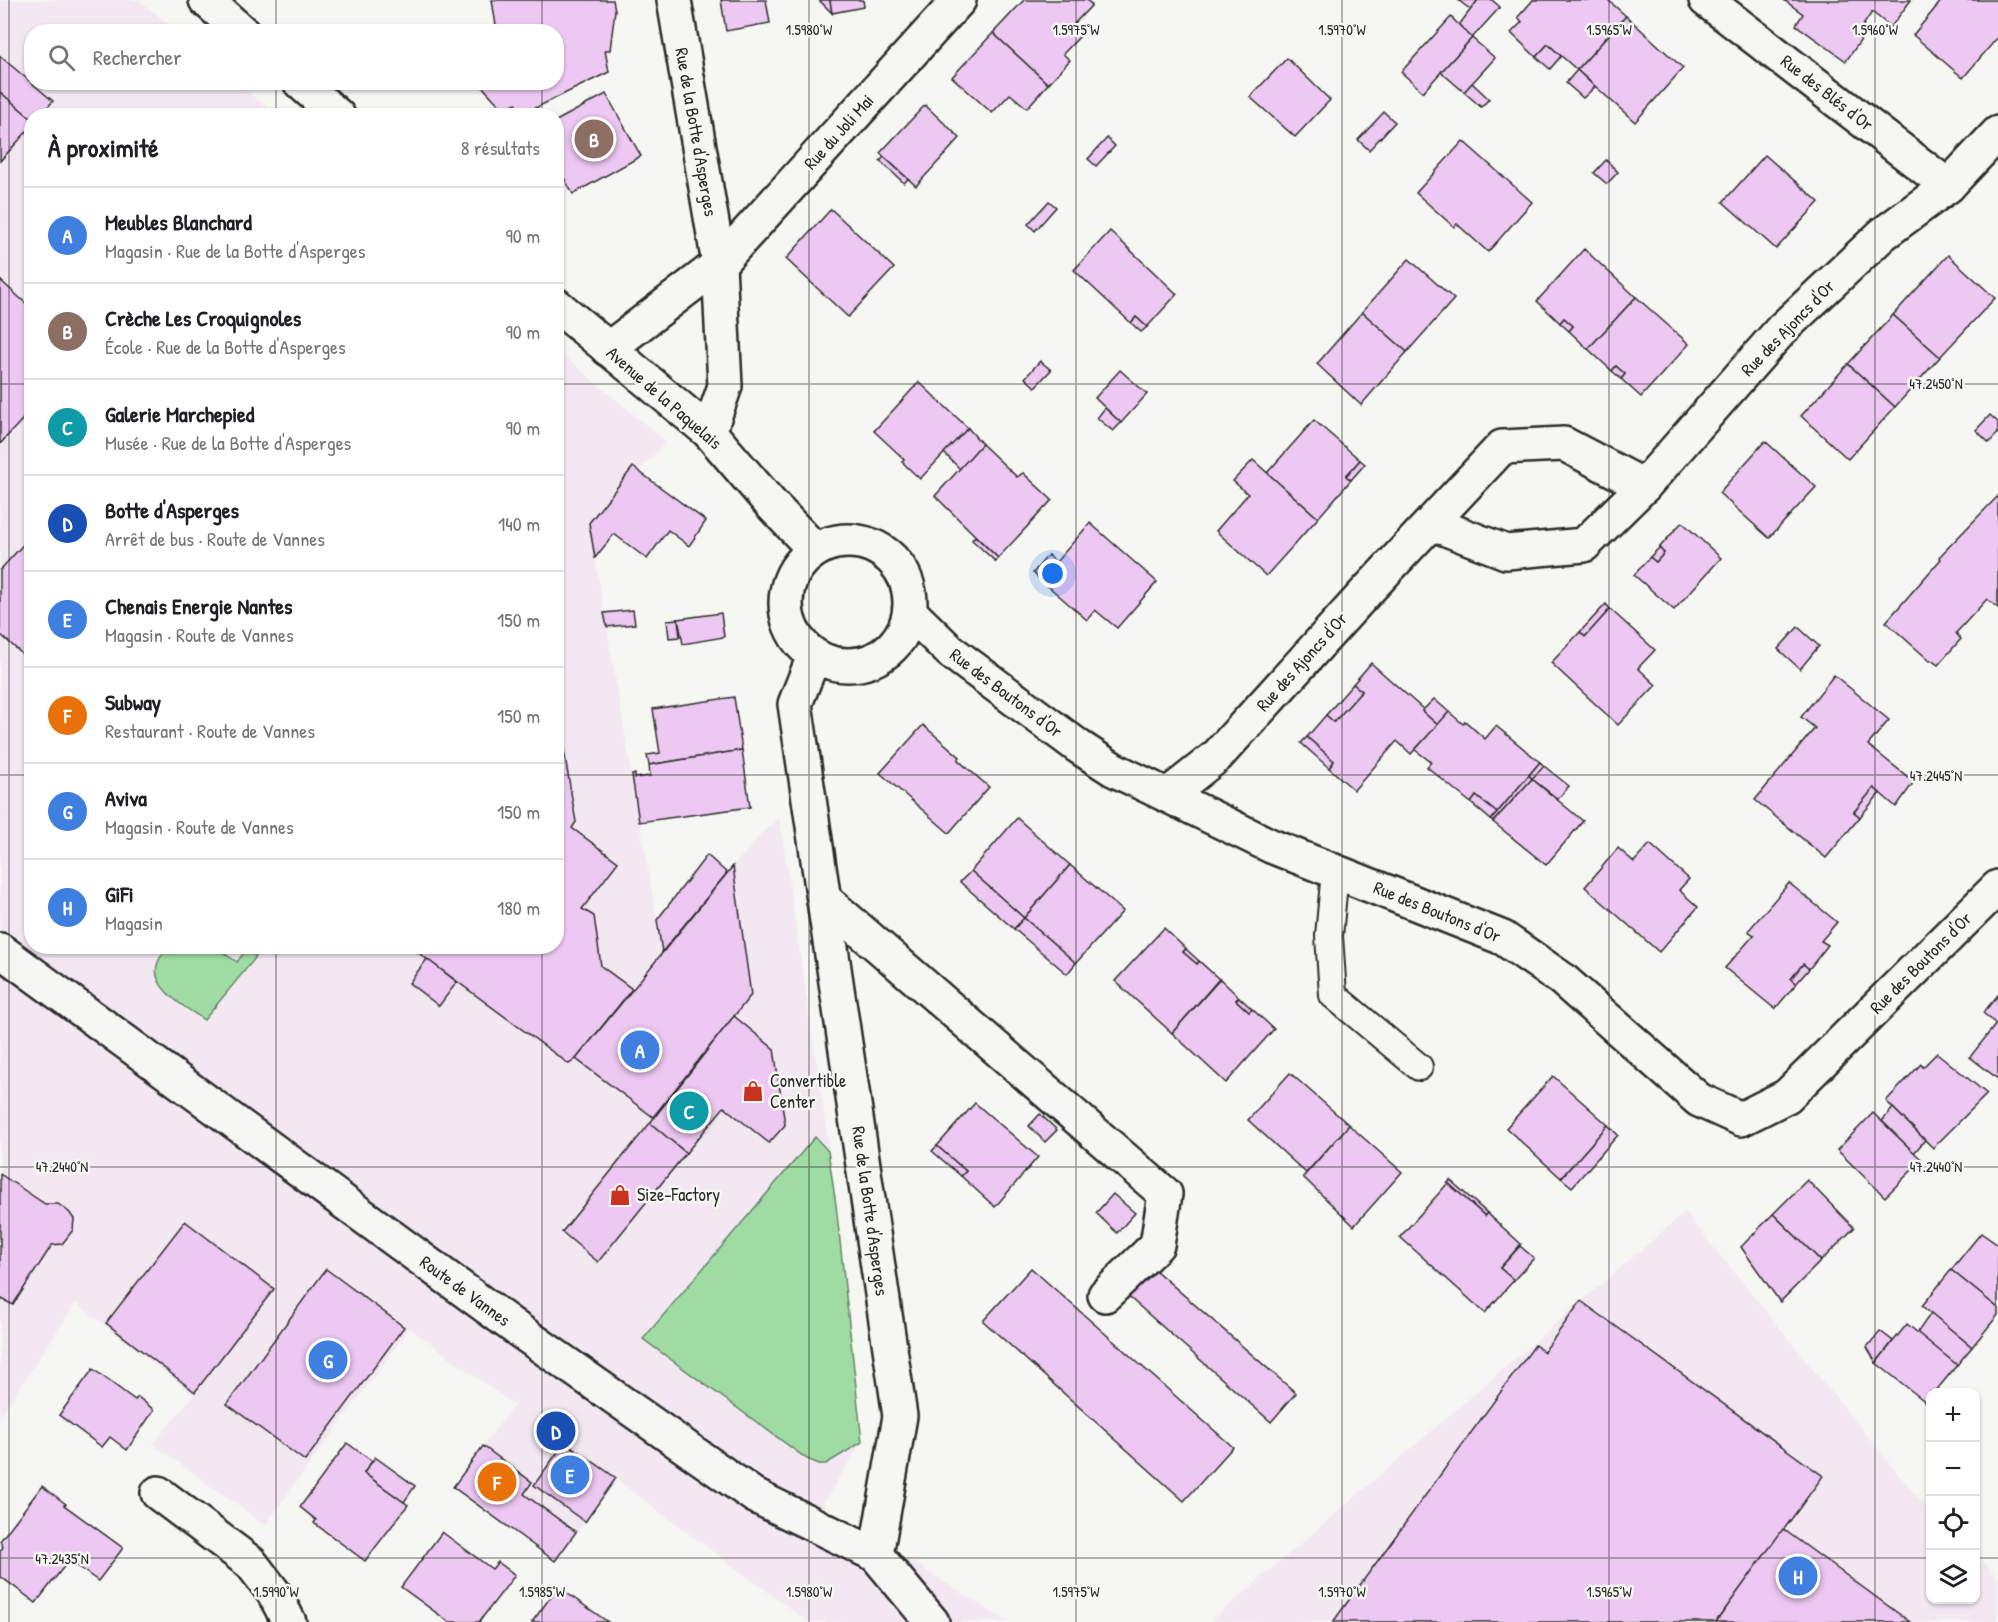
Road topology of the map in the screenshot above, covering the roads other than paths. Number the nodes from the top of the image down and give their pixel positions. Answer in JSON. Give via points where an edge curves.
{"nodes":[{"id":1,"x":206,"y":0,"type":"edge"},
{"id":2,"x":674,"y":0,"type":"edge"},
{"id":3,"x":959,"y":0,"type":"edge"},
{"id":4,"x":1706,"y":0,"type":"edge"},
{"id":5,"x":233,"y":24,"type":"edge"},
{"id":6,"x":309,"y":90,"type":"edge"},
{"id":7,"x":329,"y":108,"type":"edge"},
{"id":8,"x":1998,"y":133,"type":"edge"},
{"id":9,"x":1948,"y":186,"type":"junction"},
{"id":10,"x":719,"y":264,"type":"junction"},
{"id":11,"x":564,"y":312,"type":"edge"},
{"id":12,"x":608,"y":349,"type":"junction"},
{"id":13,"x":709,"y":432,"type":"junction"},
{"id":14,"x":1644,"y":486,"type":"junction"},
{"id":15,"x":1431,"y":523,"type":"junction"},
{"id":16,"x":815,"y":550,"type":"junction"},
{"id":17,"x":910,"y":612,"type":"junction"},
{"id":18,"x":814,"y":656,"type":"junction"},
{"id":19,"x":1168,"y":795,"type":"junction"},
{"id":20,"x":1335,"y":871,"type":"junction"},
{"id":21,"x":1998,"y":887,"type":"edge"},
{"id":22,"x":824,"y":899,"type":"junction"},
{"id":23,"x":0,"y":950,"type":"edge"},
{"id":24,"x":1419,"y":1067,"type":"dead end"},
{"id":25,"x":1105,"y":1295,"type":"dead end"},
{"id":26,"x":158,"y":1493,"type":"dead end"},
{"id":27,"x":876,"y":1555,"type":"junction"},
{"id":28,"x":289,"y":1622,"type":"edge"},
{"id":29,"x":932,"y":1622,"type":"edge"}],
"edges":[{"from":1,"to":5,"type":"street"},
{"from":2,"to":10,"type":"street","name":"Rue de la Botte d'Asperges"},
{"from":3,"to":10,"type":"street","name":"Rue du Joli Mai"},
{"from":4,"to":9,"type":"street","name":"Rue des Blés d'Or"},
{"from":6,"to":7,"type":"street"},
{"from":8,"to":9,"type":"street","name":"Rue des Ajoncs d'Or"},
{"from":9,"to":14,"type":"street","name":"Rue des Ajoncs d'Or","via":[[1883,234],[1782,329]]},
{"from":10,"to":12,"type":"street"},
{"from":10,"to":13,"type":"street","name":"Rue de la Botte d'Asperges","via":[[725,386]]},
{"from":11,"to":12,"type":"street","name":"Avenue de la Paquelais"},
{"from":12,"to":13,"type":"street","name":"Avenue de la Paquelais"},
{"from":13,"to":16,"type":"street","name":"Avenue de la Paquelais"},
{"from":14,"to":15,"type":"street","name":"Rue des Ajoncs d'Or","via":[[1584,545],[1506,552]]},
{"from":14,"to":15,"type":"street","name":"Rue des Ajoncs d'Or","via":[[1564,444],[1502,447]]},
{"from":15,"to":19,"type":"street","name":"Rue des Ajoncs d'Or","via":[[1217,756]]},
{"from":16,"to":17,"type":"street","via":[[854,541],[874,546],[903,573],[910,591]]},
{"from":16,"to":18,"type":"street","via":[[789,582],[786,603],[789,624],[799,642]]},
{"from":17,"to":18,"type":"street","via":[[892,649],[875,660],[854,666]]},
{"from":17,"to":19,"type":"street","name":"Rue des Boutons d'Or","via":[[950,651],[1079,747],[1113,769]]},
{"from":18,"to":22,"type":"street","name":"Rue de la Botte d'Asperges","via":[[795,704]]},
{"from":19,"to":20,"type":"street","name":"Rue des Boutons d'Or","via":[[1271,846]]},
{"from":20,"to":21,"type":"street","name":"Rue des Boutons d'Or","via":[[1503,938],[1562,979],[1699,1100],[1741,1119],[1787,1096]]},
{"from":20,"to":24,"type":"lane","via":[[1329,936],[1333,995]]},
{"from":22,"to":25,"type":"street","via":[[1165,1194],[1157,1245]]},
{"from":22,"to":27,"type":"street","name":"Rue de la Botte d'Asperges","via":[[900,1416]]},
{"from":23,"to":27,"type":"street","name":"Route de Vannes","via":[[517,1329],[755,1496]]},
{"from":26,"to":28,"type":"street","via":[[251,1563],[274,1593]]},
{"from":27,"to":29,"type":"street","name":"Route de Vannes"}]}
